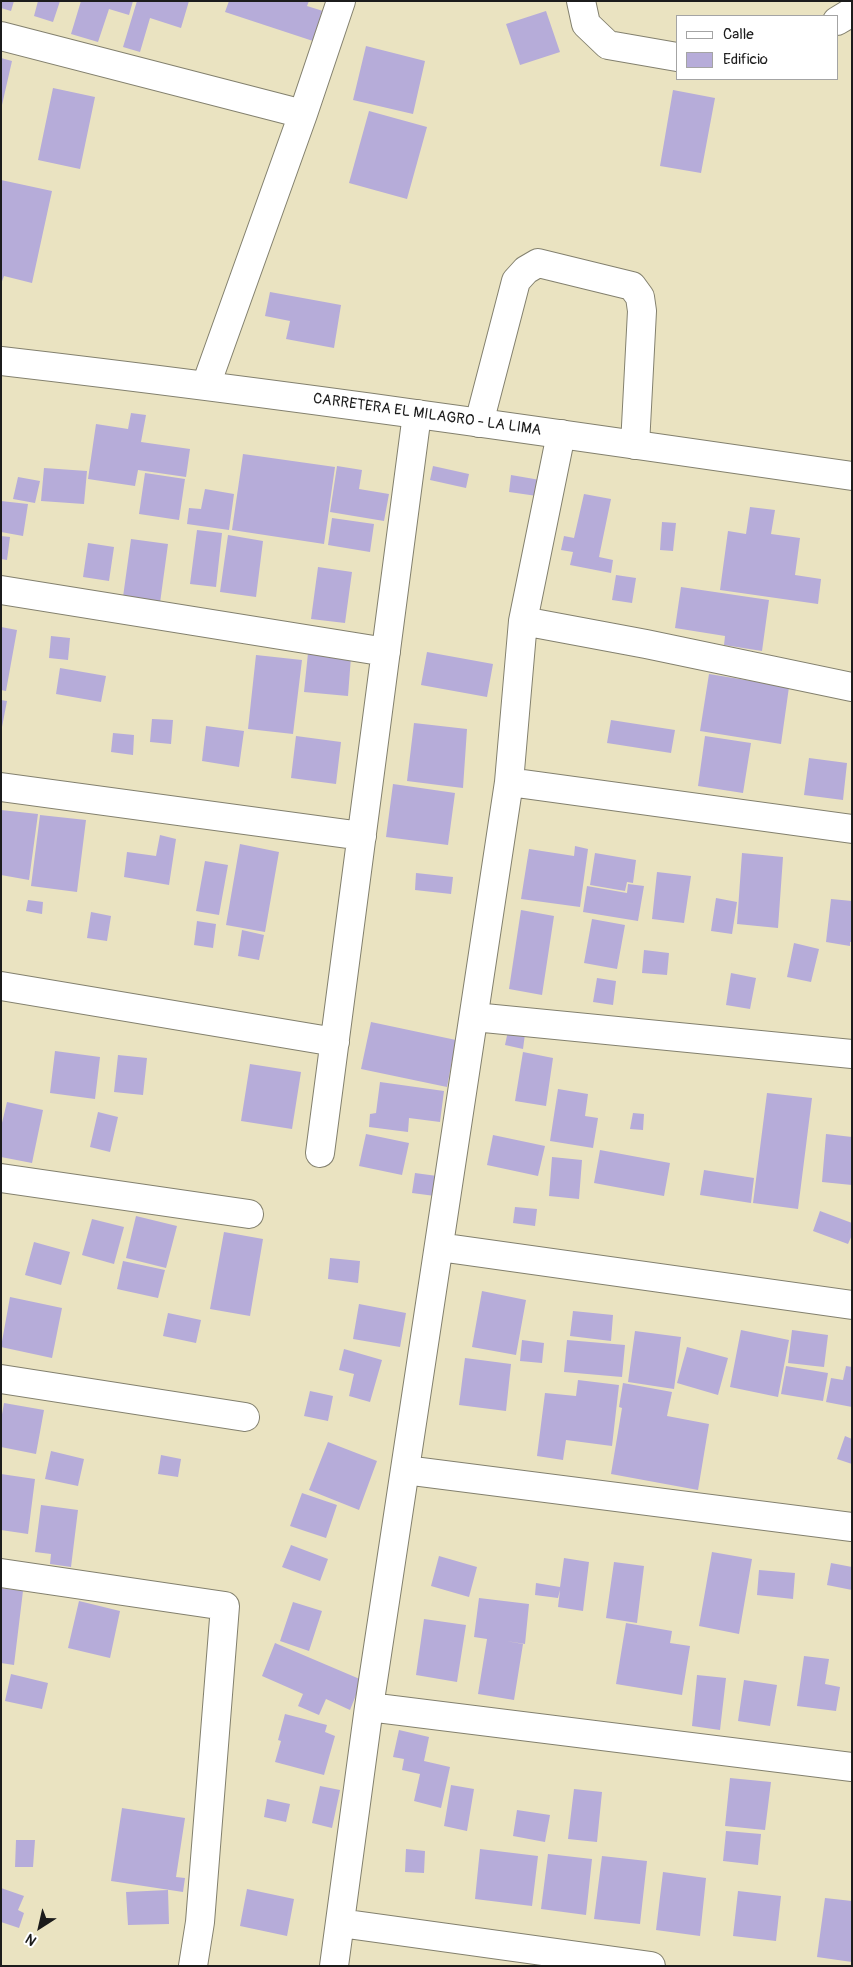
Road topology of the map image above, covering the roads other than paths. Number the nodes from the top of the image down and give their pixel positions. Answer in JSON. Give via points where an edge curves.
{"nodes":[{"id":1,"x":341,"y":1,"type":"edge"},
{"id":2,"x":581,"y":1,"type":"edge"},
{"id":3,"x":852,"y":12,"type":"edge"},
{"id":4,"x":838,"y":20,"type":"edge"},
{"id":5,"x":1,"y":36,"type":"edge"},
{"id":6,"x":676,"y":56,"type":"edge"},
{"id":7,"x":303,"y":114,"type":"junction"},
{"id":8,"x":1,"y":361,"type":"edge"},
{"id":9,"x":206,"y":385,"type":"junction"},
{"id":10,"x":417,"y":414,"type":"junction"},
{"id":11,"x":479,"y":423,"type":"junction"},
{"id":12,"x":561,"y":434,"type":"junction"},
{"id":13,"x":635,"y":445,"type":"junction"},
{"id":14,"x":852,"y":476,"type":"edge"},
{"id":15,"x":1,"y":590,"type":"edge"},
{"id":16,"x":523,"y":621,"type":"junction"},
{"id":17,"x":386,"y":652,"type":"junction"},
{"id":18,"x":852,"y":687,"type":"edge"},
{"id":19,"x":509,"y":782,"type":"junction"},
{"id":20,"x":1,"y":787,"type":"edge"},
{"id":21,"x":852,"y":829,"type":"edge"},
{"id":22,"x":362,"y":836,"type":"junction"},
{"id":23,"x":1,"y":986,"type":"edge"},
{"id":24,"x":474,"y":1017,"type":"junction"},
{"id":25,"x":335,"y":1042,"type":"junction"},
{"id":26,"x":852,"y":1054,"type":"edge"},
{"id":27,"x":320,"y":1153,"type":"dead end"},
{"id":28,"x":1,"y":1178,"type":"edge"},
{"id":29,"x":250,"y":1214,"type":"dead end"},
{"id":30,"x":439,"y":1247,"type":"junction"},
{"id":31,"x":852,"y":1305,"type":"edge"},
{"id":32,"x":1,"y":1379,"type":"edge"},
{"id":33,"x":246,"y":1417,"type":"dead end"},
{"id":34,"x":405,"y":1470,"type":"junction"},
{"id":35,"x":852,"y":1527,"type":"edge"},
{"id":36,"x":1,"y":1573,"type":"edge"},
{"id":37,"x":369,"y":1707,"type":"junction"},
{"id":38,"x":852,"y":1767,"type":"edge"},
{"id":39,"x":340,"y":1923,"type":"junction"},
{"id":40,"x":193,"y":1966,"type":"edge"},
{"id":41,"x":334,"y":1966,"type":"edge"},
{"id":42,"x":651,"y":1966,"type":"edge"}],
"edges":[{"from":1,"to":7,"type":"street"},
{"from":2,"to":6,"type":"street","via":[[586,24],[608,45]]},
{"from":3,"to":4,"type":"street"},
{"from":5,"to":7,"type":"street"},
{"from":7,"to":9,"type":"street"},
{"from":8,"to":9,"type":"street","name":"CARRETERA EL MILAGRO - LA LIMA"},
{"from":9,"to":10,"type":"street","name":"CARRETERA EL MILAGRO - LA LIMA"},
{"from":10,"to":11,"type":"street","name":"CARRETERA EL MILAGRO - LA LIMA"},
{"from":10,"to":17,"type":"street"},
{"from":11,"to":12,"type":"street","name":"CARRETERA EL MILAGRO - LA LIMA"},
{"from":11,"to":13,"type":"street","via":[[516,281],[538,263],[632,286],[640,297]]},
{"from":12,"to":13,"type":"street","name":"CARRETERA EL MILAGRO - LA LIMA"},
{"from":12,"to":16,"type":"street"},
{"from":13,"to":14,"type":"street","name":"CARRETERA EL MILAGRO - LA LIMA"},
{"from":15,"to":17,"type":"street"},
{"from":16,"to":18,"type":"street"},
{"from":16,"to":19,"type":"street"},
{"from":17,"to":22,"type":"street"},
{"from":19,"to":21,"type":"street"},
{"from":19,"to":24,"type":"street"},
{"from":20,"to":22,"type":"street"},
{"from":22,"to":25,"type":"street"},
{"from":23,"to":25,"type":"street"},
{"from":24,"to":26,"type":"street"},
{"from":24,"to":30,"type":"street"},
{"from":25,"to":27,"type":"street"},
{"from":28,"to":29,"type":"street"},
{"from":30,"to":31,"type":"street"},
{"from":30,"to":34,"type":"street"},
{"from":32,"to":33,"type":"street"},
{"from":34,"to":35,"type":"street"},
{"from":34,"to":37,"type":"street"},
{"from":36,"to":40,"type":"street","via":[[225,1606],[200,1922]]},
{"from":37,"to":38,"type":"street"},
{"from":37,"to":39,"type":"street"},
{"from":39,"to":41,"type":"street"},
{"from":39,"to":42,"type":"street"}]}
